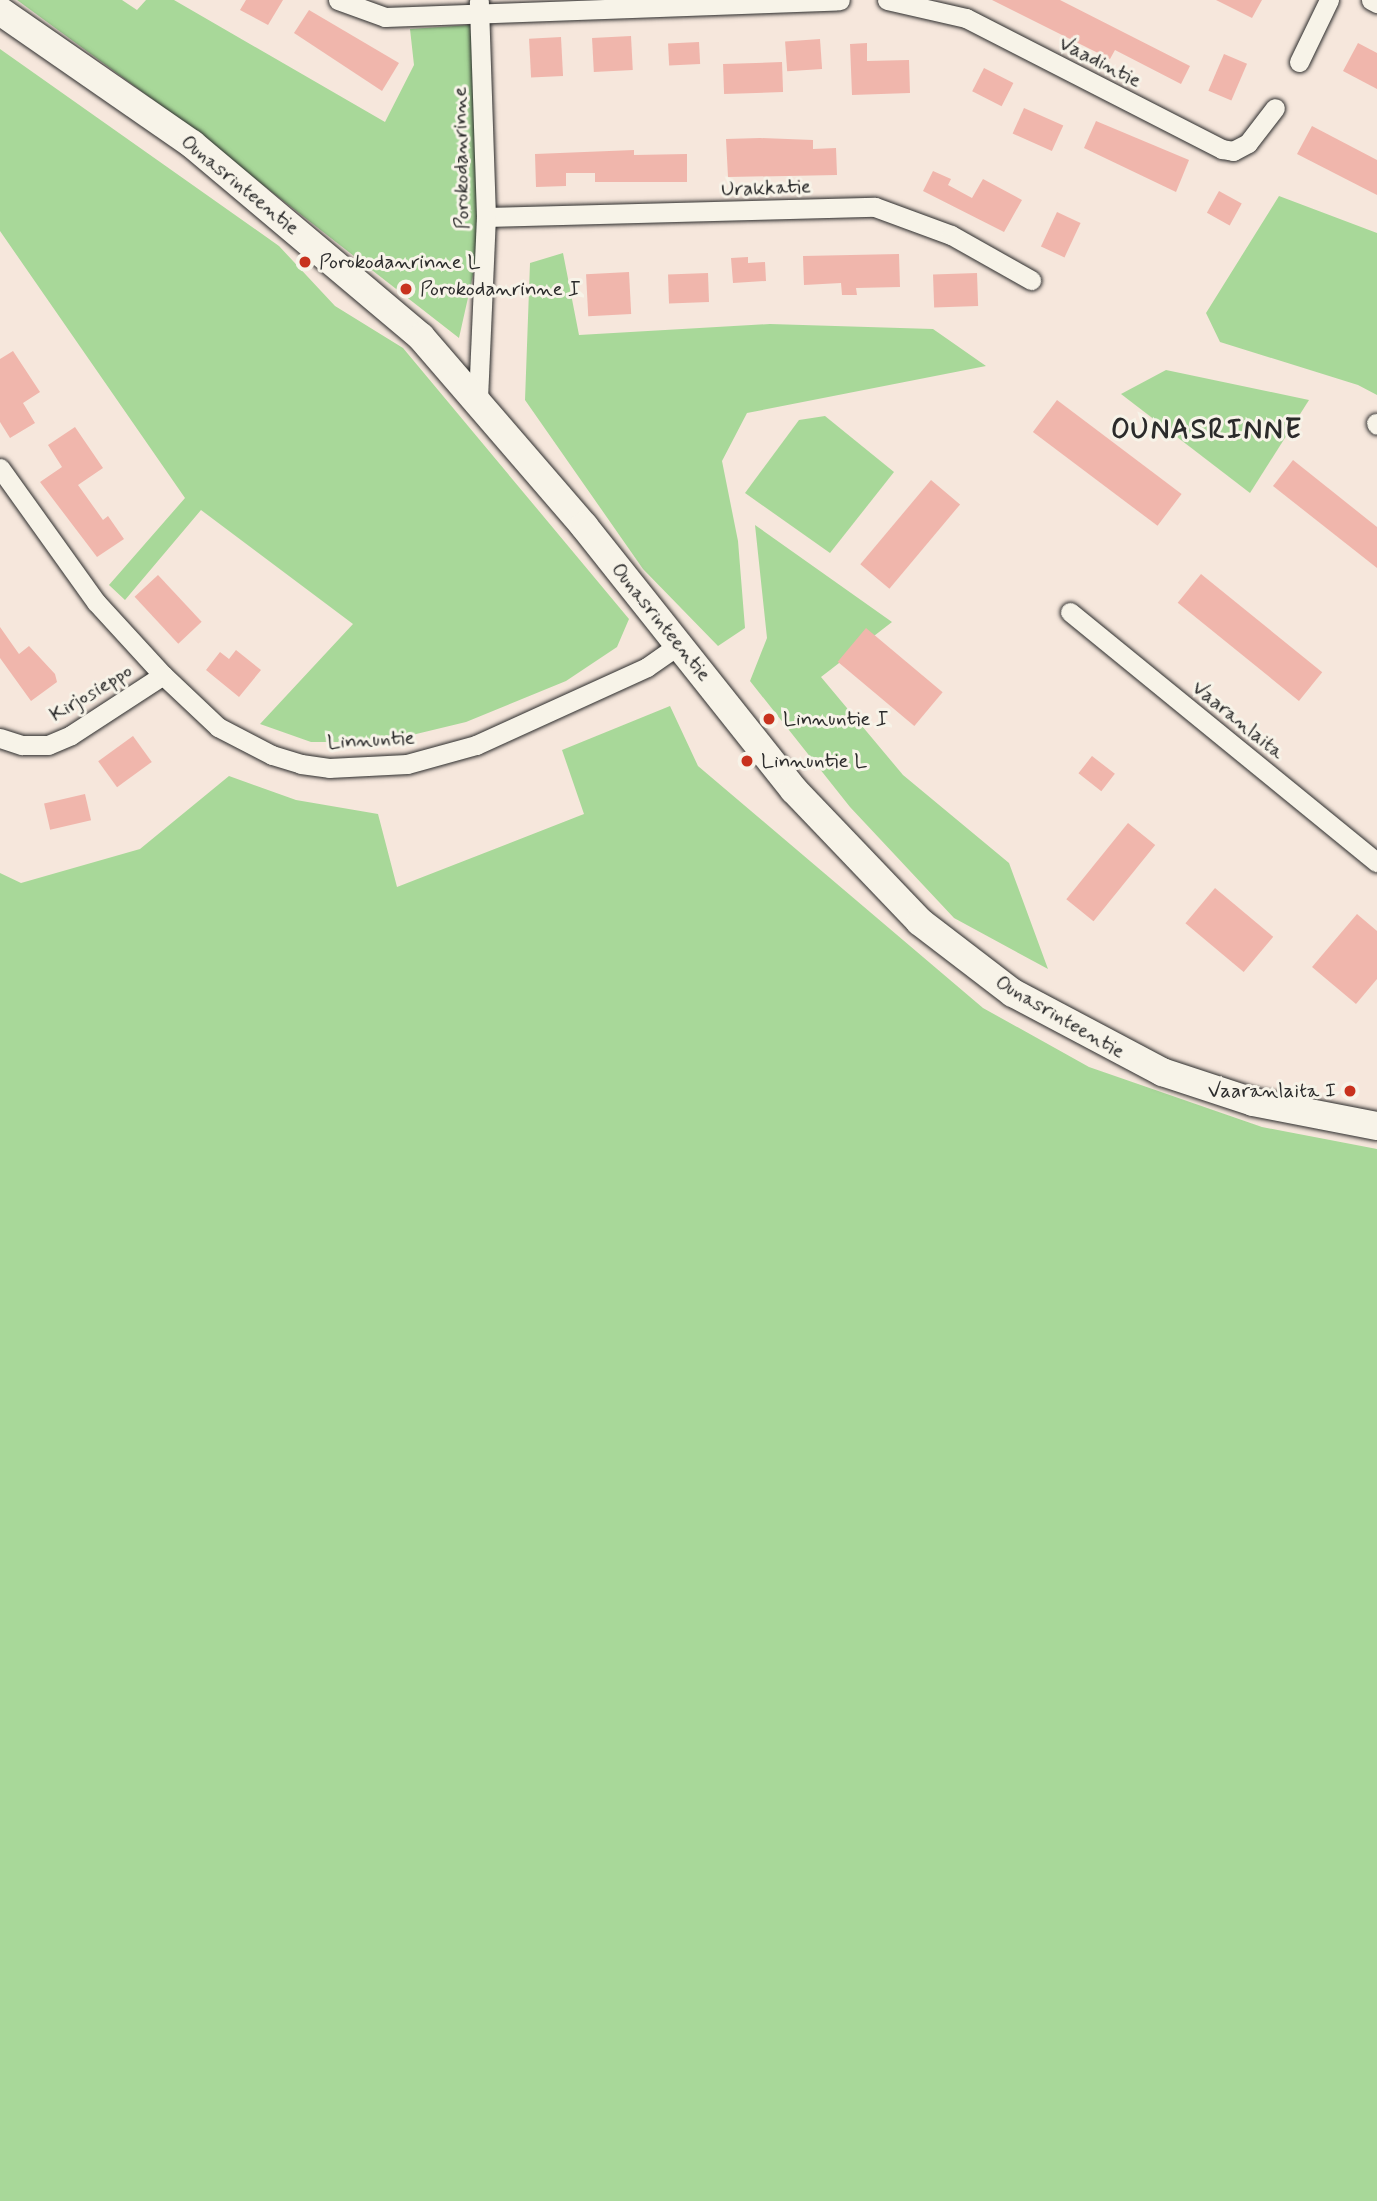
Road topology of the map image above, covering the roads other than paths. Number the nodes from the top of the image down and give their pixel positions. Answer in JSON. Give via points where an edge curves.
{"nodes":[{"id":1,"x":338,"y":0,"type":"edge"},
{"id":2,"x":840,"y":0,"type":"edge"},
{"id":3,"x":887,"y":0,"type":"edge"},
{"id":4,"x":1329,"y":0,"type":"edge"},
{"id":5,"x":1371,"y":0,"type":"edge"},
{"id":6,"x":1377,"y":3,"type":"edge"},
{"id":7,"x":479,"y":6,"type":"edge"},
{"id":8,"x":0,"y":11,"type":"edge"},
{"id":9,"x":1298,"y":62,"type":"dead end"},
{"id":10,"x":1275,"y":108,"type":"dead end"},
{"id":11,"x":486,"y":217,"type":"junction"},
{"id":12,"x":1031,"y":280,"type":"dead end"},
{"id":13,"x":478,"y":400,"type":"junction"},
{"id":14,"x":0,"y":468,"type":"edge"},
{"id":15,"x":6,"y":490,"type":"edge"},
{"id":16,"x":1070,"y":612,"type":"dead end"},
{"id":17,"x":680,"y":644,"type":"junction"},
{"id":18,"x":163,"y":675,"type":"junction"},
{"id":19,"x":0,"y":738,"type":"edge"},
{"id":20,"x":1377,"y":862,"type":"edge"},
{"id":21,"x":1377,"y":1126,"type":"edge"}],
"edges":[{"from":1,"to":7,"type":"street","via":[[385,17]]},
{"from":2,"to":7,"type":"street"},
{"from":3,"to":10,"type":"street","name":"Vaadintie","via":[[965,18],[1222,149],[1233,151],[1248,143]]},
{"from":4,"to":9,"type":"street"},
{"from":5,"to":6,"type":"street"},
{"from":7,"to":11,"type":"street","name":"Porokodanrinne"},
{"from":8,"to":13,"type":"street","name":"Ounasrinteentie","via":[[252,191],[421,337]]},
{"from":11,"to":12,"type":"street","name":"Urakkatie","via":[[875,207],[951,235]]},
{"from":11,"to":13,"type":"street","name":"Porokodanrinne"},
{"from":13,"to":17,"type":"street","name":"Ounasrinteentie"},
{"from":14,"to":15,"type":"street","name":"Linnuntie"},
{"from":15,"to":18,"type":"street","name":"Linnuntie","via":[[96,602]]},
{"from":16,"to":20,"type":"street","name":"Vaaranlaita"},
{"from":17,"to":18,"type":"street","name":"Linnuntie","via":[[647,667],[510,733],[436,758],[395,765],[329,768],[272,755],[218,727]]},
{"from":17,"to":21,"type":"street","name":"Ounasrinteentie","via":[[794,790],[858,862],[920,922],[1013,993],[1114,1050],[1203,1088]]},
{"from":18,"to":19,"type":"street","name":"Kirjosieppo","via":[[48,745],[22,745]]}]}
